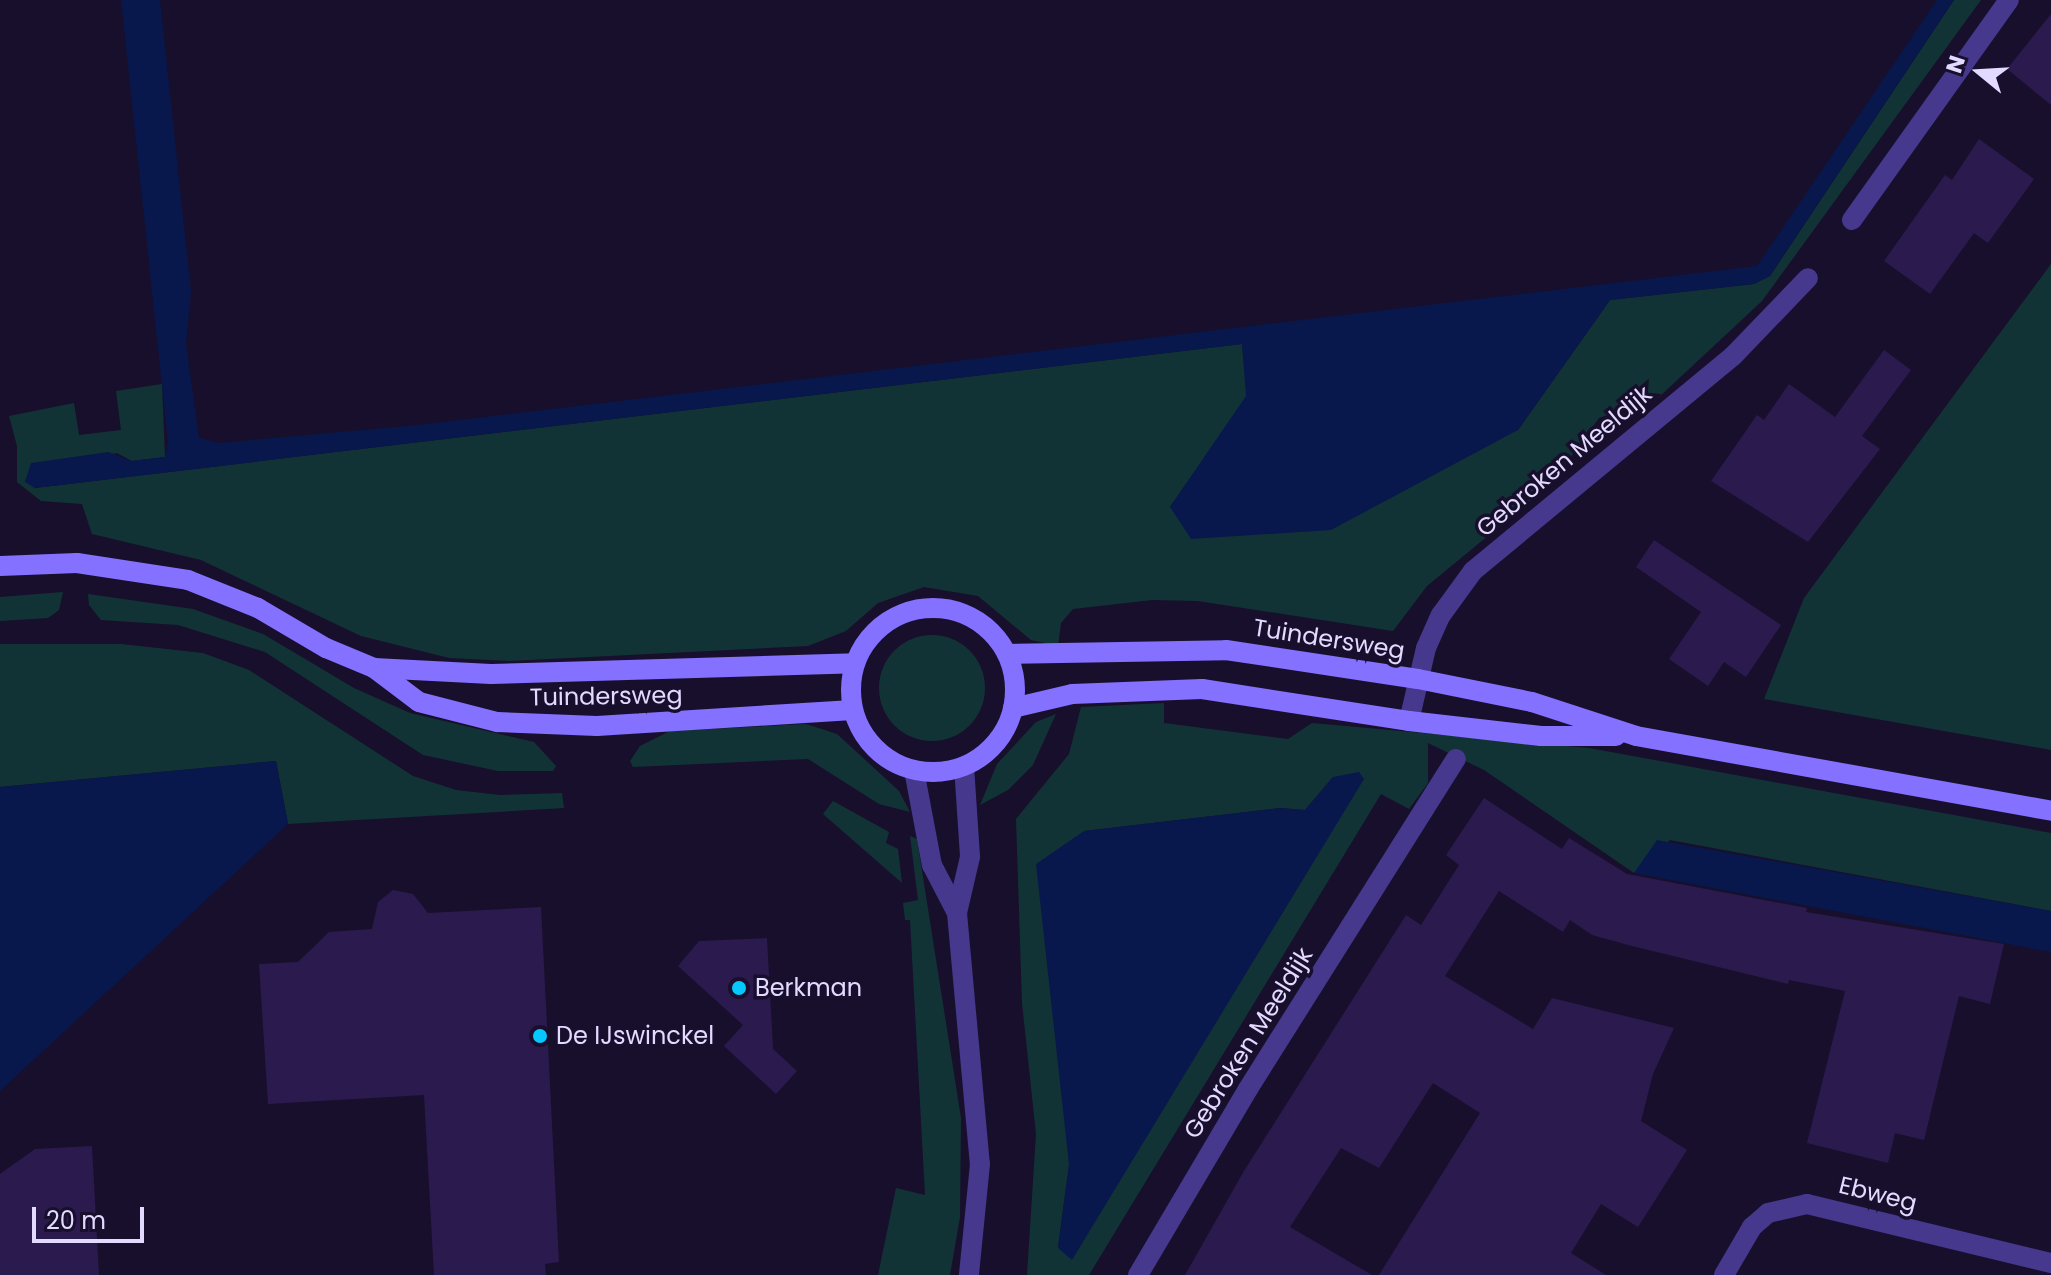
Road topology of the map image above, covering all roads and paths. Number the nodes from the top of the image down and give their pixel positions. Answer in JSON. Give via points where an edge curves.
{"nodes":[{"id":1,"x":2009,"y":0,"type":"edge"},
{"id":2,"x":1852,"y":220,"type":"dead end"},
{"id":3,"x":1808,"y":278,"type":"dead end"},
{"id":4,"x":0,"y":566,"type":"edge"},
{"id":5,"x":1007,"y":654,"type":"junction"},
{"id":6,"x":855,"y":663,"type":"junction"},
{"id":7,"x":374,"y":668,"type":"junction"},
{"id":8,"x":1418,"y":679,"type":"junction"},
{"id":9,"x":1013,"y":708,"type":"junction"},
{"id":10,"x":853,"y":710,"type":"junction"},
{"id":11,"x":1409,"y":721,"type":"junction"},
{"id":12,"x":1636,"y":736,"type":"junction"},
{"id":13,"x":1456,"y":759,"type":"dead end"},
{"id":14,"x":964,"y":766,"type":"junction"},
{"id":15,"x":914,"y":770,"type":"junction"},
{"id":16,"x":2051,"y":811,"type":"edge"},
{"id":17,"x":957,"y":913,"type":"junction"},
{"id":18,"x":2051,"y":1263,"type":"edge"},
{"id":19,"x":969,"y":1275,"type":"edge"},
{"id":20,"x":1138,"y":1275,"type":"edge"},
{"id":21,"x":1724,"y":1275,"type":"edge"}],
"edges":[{"from":1,"to":2,"type":"street"},
{"from":3,"to":8,"type":"street","name":"Gebroken Meeldijk","via":[[1733,356],[1473,571],[1441,615]]},
{"from":4,"to":7,"type":"main road","name":"Tuindersweg","via":[[77,563],[188,580],[258,608],[326,648]]},
{"from":5,"to":6,"type":"main road","via":[[990,631],[968,616],[942,608],[914,610],[889,620],[868,639]]},
{"from":5,"to":8,"type":"main road","name":"Tuindersweg","via":[[1198,648]]},
{"from":5,"to":9,"type":"main road"},
{"from":6,"to":7,"type":"main road","name":"Tuindersweg","via":[[491,674]]},
{"from":6,"to":10,"type":"main road"},
{"from":7,"to":10,"type":"main road","name":"Tuindersweg","via":[[419,702],[497,722],[597,726]]},
{"from":8,"to":11,"type":"street","name":"Gebroken Meeldijk"},
{"from":8,"to":12,"type":"main road","name":"Tuindersweg","via":[[1532,702]]},
{"from":9,"to":11,"type":"main road","name":"Tuindersweg","via":[[1072,694],[1202,689]]},
{"from":9,"to":14,"type":"main road","via":[[995,743]]},
{"from":10,"to":15,"type":"main road","via":[[866,737],[887,758]]},
{"from":11,"to":12,"type":"main road","name":"Tuindersweg","via":[[1541,736]]},
{"from":12,"to":16,"type":"main road","name":"Tuindersweg"},
{"from":13,"to":20,"type":"street","name":"Gebroken Meeldijk"},
{"from":14,"to":15,"type":"main road"},
{"from":14,"to":17,"type":"street","via":[[970,857]]},
{"from":15,"to":17,"type":"street","via":[[932,865]]},
{"from":17,"to":19,"type":"street","via":[[980,1164]]},
{"from":18,"to":21,"type":"street","name":"Ebweg","via":[[1807,1204],[1768,1213],[1752,1227]]}]}
